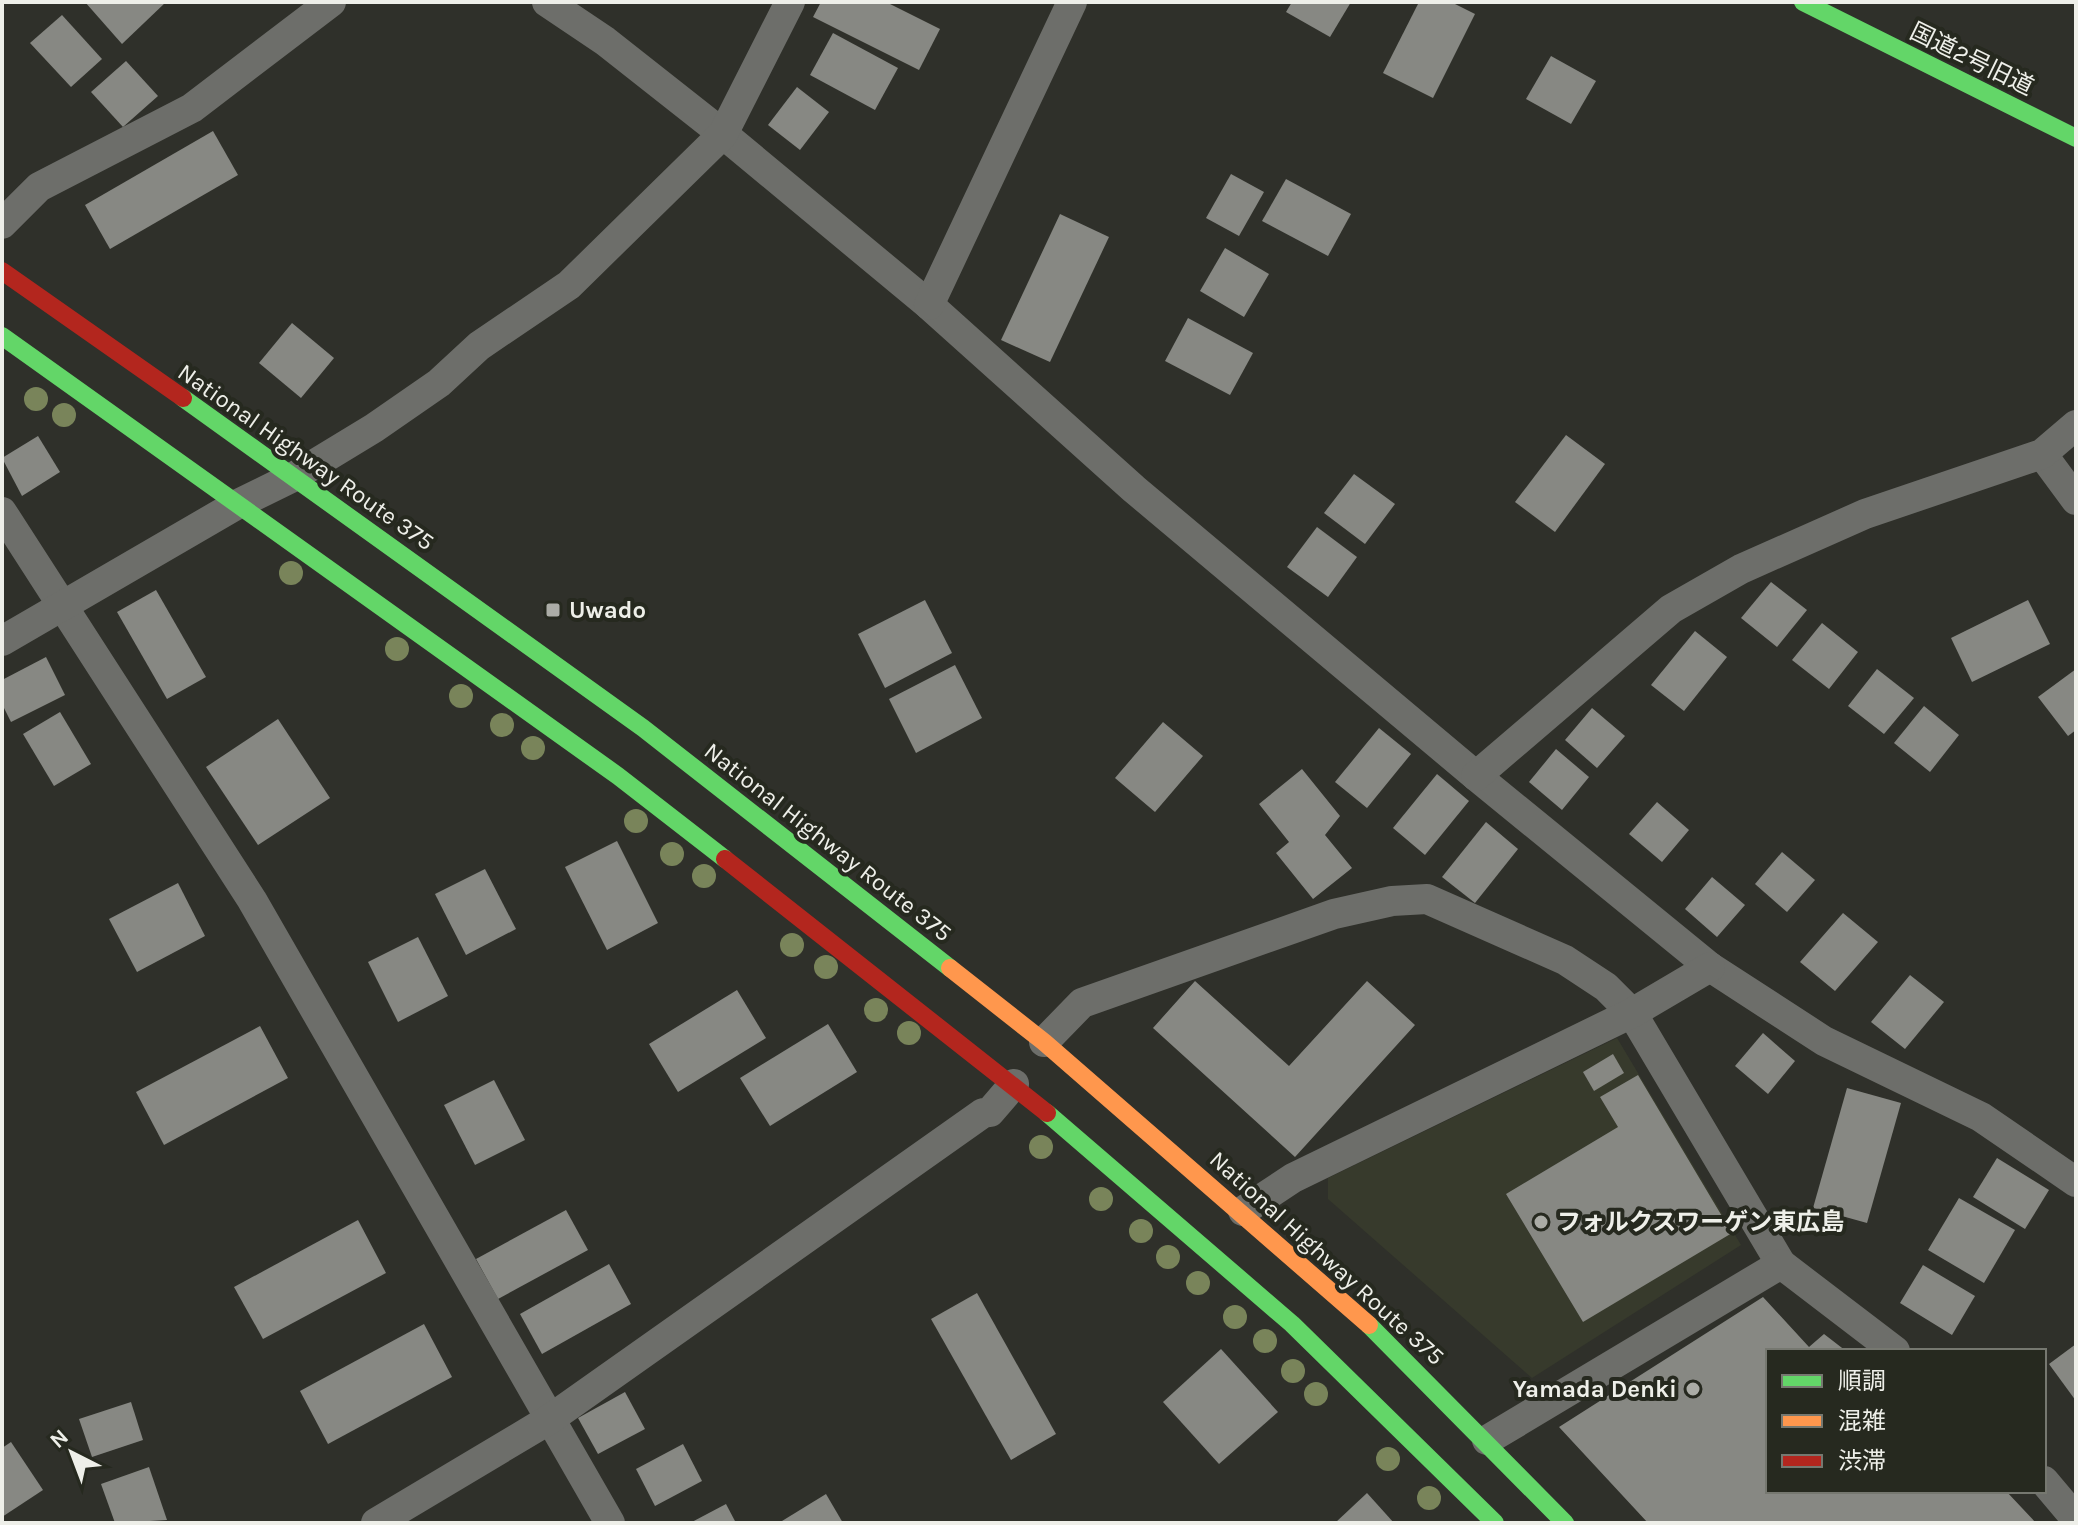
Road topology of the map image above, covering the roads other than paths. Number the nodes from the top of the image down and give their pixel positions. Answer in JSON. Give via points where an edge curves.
{"nodes":[{"id":1,"x":331,"y":2,"type":"edge"},
{"id":2,"x":547,"y":2,"type":"edge"},
{"id":3,"x":790,"y":2,"type":"edge"},
{"id":4,"x":1072,"y":2,"type":"edge"},
{"id":5,"x":1803,"y":2,"type":"edge"},
{"id":6,"x":723,"y":134,"type":"junction"},
{"id":7,"x":2076,"y":138,"type":"edge"},
{"id":8,"x":2,"y":224,"type":"edge"},
{"id":9,"x":2,"y":271,"type":"edge"},
{"id":10,"x":929,"y":305,"type":"junction"},
{"id":11,"x":2,"y":336,"type":"edge"},
{"id":12,"x":2076,"y":425,"type":"edge"},
{"id":13,"x":2042,"y":454,"type":"junction"},
{"id":14,"x":295,"y":476,"type":"junction"},
{"id":15,"x":2076,"y":500,"type":"edge"},
{"id":16,"x":236,"y":505,"type":"junction"},
{"id":17,"x":2,"y":512,"type":"edge"},
{"id":18,"x":64,"y":603,"type":"junction"},
{"id":19,"x":2,"y":641,"type":"edge"},
{"id":20,"x":1476,"y":776,"type":"junction"},
{"id":21,"x":1710,"y":967,"type":"junction"},
{"id":22,"x":1632,"y":1013,"type":"junction"},
{"id":23,"x":1044,"y":1042,"type":"junction"},
{"id":24,"x":1014,"y":1084,"type":"junction"},
{"id":25,"x":2076,"y":1182,"type":"edge"},
{"id":26,"x":1243,"y":1211,"type":"junction"},
{"id":27,"x":1781,"y":1264,"type":"junction"},
{"id":28,"x":1892,"y":1349,"type":"edge"},
{"id":29,"x":550,"y":1419,"type":"junction"},
{"id":30,"x":1487,"y":1440,"type":"junction"},
{"id":31,"x":2046,"y":1483,"type":"edge"},
{"id":32,"x":2076,"y":1519,"type":"edge"},
{"id":33,"x":376,"y":1523,"type":"edge"},
{"id":34,"x":610,"y":1523,"type":"edge"},
{"id":35,"x":1495,"y":1523,"type":"edge"},
{"id":36,"x":1565,"y":1523,"type":"edge"}],
"edges":[{"from":1,"to":8,"type":"street","via":[[192,108],[39,187]]},
{"from":2,"to":6,"type":"street"},
{"from":3,"to":6,"type":"street"},
{"from":4,"to":10,"type":"street"},
{"from":5,"to":7,"type":"main road","name":"国道2号旧道"},
{"from":6,"to":10,"type":"street"},
{"from":6,"to":14,"type":"street","via":[[569,285],[479,346],[426,392]]},
{"from":9,"to":14,"type":"main road","name":"National Highway Route 375"},
{"from":10,"to":20,"type":"street","via":[[1134,489]]},
{"from":11,"to":16,"type":"main road"},
{"from":12,"to":13,"type":"street"},
{"from":13,"to":15,"type":"street"},
{"from":13,"to":20,"type":"street","via":[[1865,514],[1741,569],[1671,609]]},
{"from":14,"to":16,"type":"street"},
{"from":14,"to":23,"type":"main road","name":"National Highway Route 375","via":[[643,728]]},
{"from":16,"to":18,"type":"street"},
{"from":16,"to":24,"type":"main road","via":[[618,776]]},
{"from":17,"to":18,"type":"street"},
{"from":18,"to":19,"type":"street"},
{"from":18,"to":29,"type":"street","via":[[252,900]]},
{"from":20,"to":21,"type":"street"},
{"from":21,"to":22,"type":"street"},
{"from":21,"to":25,"type":"street","via":[[1824,1041],[1981,1117]]},
{"from":22,"to":23,"type":"street","via":[[1606,987],[1565,960],[1427,899],[1334,914],[1082,1003]]},
{"from":22,"to":26,"type":"street","via":[[1293,1178]]},
{"from":22,"to":27,"type":"street"},
{"from":23,"to":26,"type":"main road","name":"National Highway Route 375"},
{"from":24,"to":29,"type":"street","via":[[990,1112]]},
{"from":24,"to":35,"type":"main road","via":[[1292,1324]]},
{"from":26,"to":30,"type":"main road","name":"National Highway Route 375"},
{"from":27,"to":28,"type":"street"},
{"from":27,"to":30,"type":"street"},
{"from":29,"to":33,"type":"street"},
{"from":29,"to":34,"type":"street"},
{"from":30,"to":36,"type":"main road","name":"National Highway Route 375"},
{"from":31,"to":32,"type":"street"}]}
